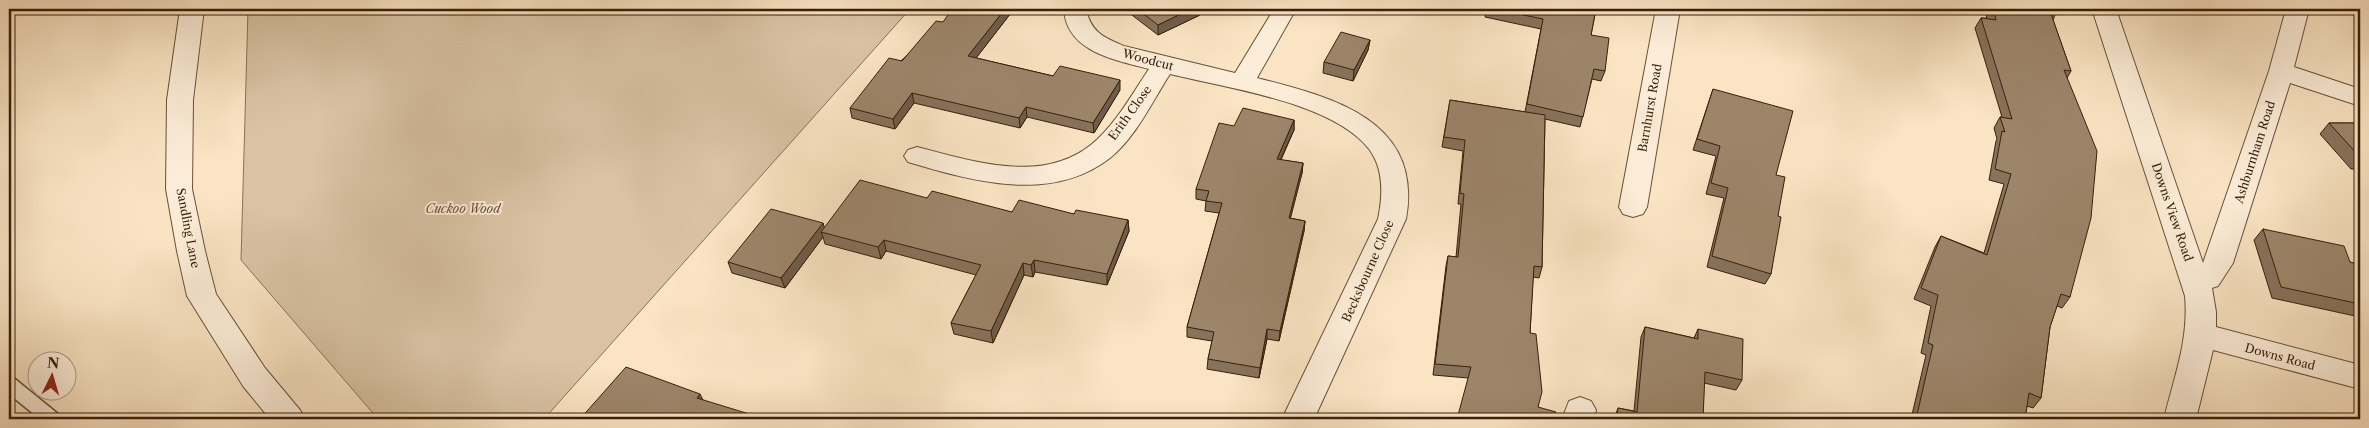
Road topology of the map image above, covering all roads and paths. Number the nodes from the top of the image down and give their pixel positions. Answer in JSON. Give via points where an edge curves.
{"nodes":[{"id":1,"x":192,"y":9,"type":"edge"},
{"id":2,"x":1075,"y":9,"type":"edge"},
{"id":3,"x":1285,"y":9,"type":"edge"},
{"id":4,"x":1668,"y":9,"type":"edge"},
{"id":5,"x":2104,"y":9,"type":"edge"},
{"id":6,"x":2298,"y":9,"type":"edge"},
{"id":7,"x":1164,"y":65,"type":"junction"},
{"id":8,"x":2281,"y":71,"type":"junction"},
{"id":9,"x":1242,"y":82,"type":"junction"},
{"id":10,"x":2360,"y":98,"type":"edge"},
{"id":11,"x":917,"y":156,"type":"dead end"},
{"id":12,"x":1633,"y":207,"type":"dead end"},
{"id":13,"x":2196,"y":283,"type":"junction"},
{"id":14,"x":2200,"y":335,"type":"junction"},
{"id":15,"x":2360,"y":376,"type":"edge"},
{"id":16,"x":9,"y":384,"type":"edge"},
{"id":17,"x":52,"y":419,"type":"edge"},
{"id":18,"x":290,"y":419,"type":"edge"},
{"id":19,"x":1298,"y":419,"type":"edge"},
{"id":20,"x":2180,"y":419,"type":"edge"}],
"edges":[{"from":1,"to":18,"type":"street","name":"Sandling Lane","via":[[180,100],[179,189],[191,250],[202,296],[254,377]]},
{"from":2,"to":7,"type":"street","name":"Woodcut","via":[[1081,29],[1096,42]]},
{"from":3,"to":9,"type":"street"},
{"from":4,"to":12,"type":"street","name":"Barnhurst Road"},
{"from":5,"to":13,"type":"street","name":"Downs View Road"},
{"from":6,"to":8,"type":"street","name":"Ashburnham Road"},
{"from":7,"to":9,"type":"street","name":"Woodcut"},
{"from":7,"to":11,"type":"street","name":"Erith Close","via":[[1112,139],[1099,152],[1072,167],[1050,174],[1008,176]]},
{"from":8,"to":10,"type":"street"},
{"from":8,"to":13,"type":"street","name":"Ashburnham Road","via":[[2220,263],[2208,278]]},
{"from":9,"to":19,"type":"street","name":"Becksbourne Close","via":[[1324,106],[1357,123],[1383,150],[1395,180],[1396,205],[1392,219]]},
{"from":13,"to":14,"type":"street","name":"Downs View Road","via":[[2202,312]]},
{"from":14,"to":15,"type":"street","name":"Downs Road"},
{"from":14,"to":20,"type":"street","name":"Downs View Road"},
{"from":16,"to":17,"type":"lane"}]}
